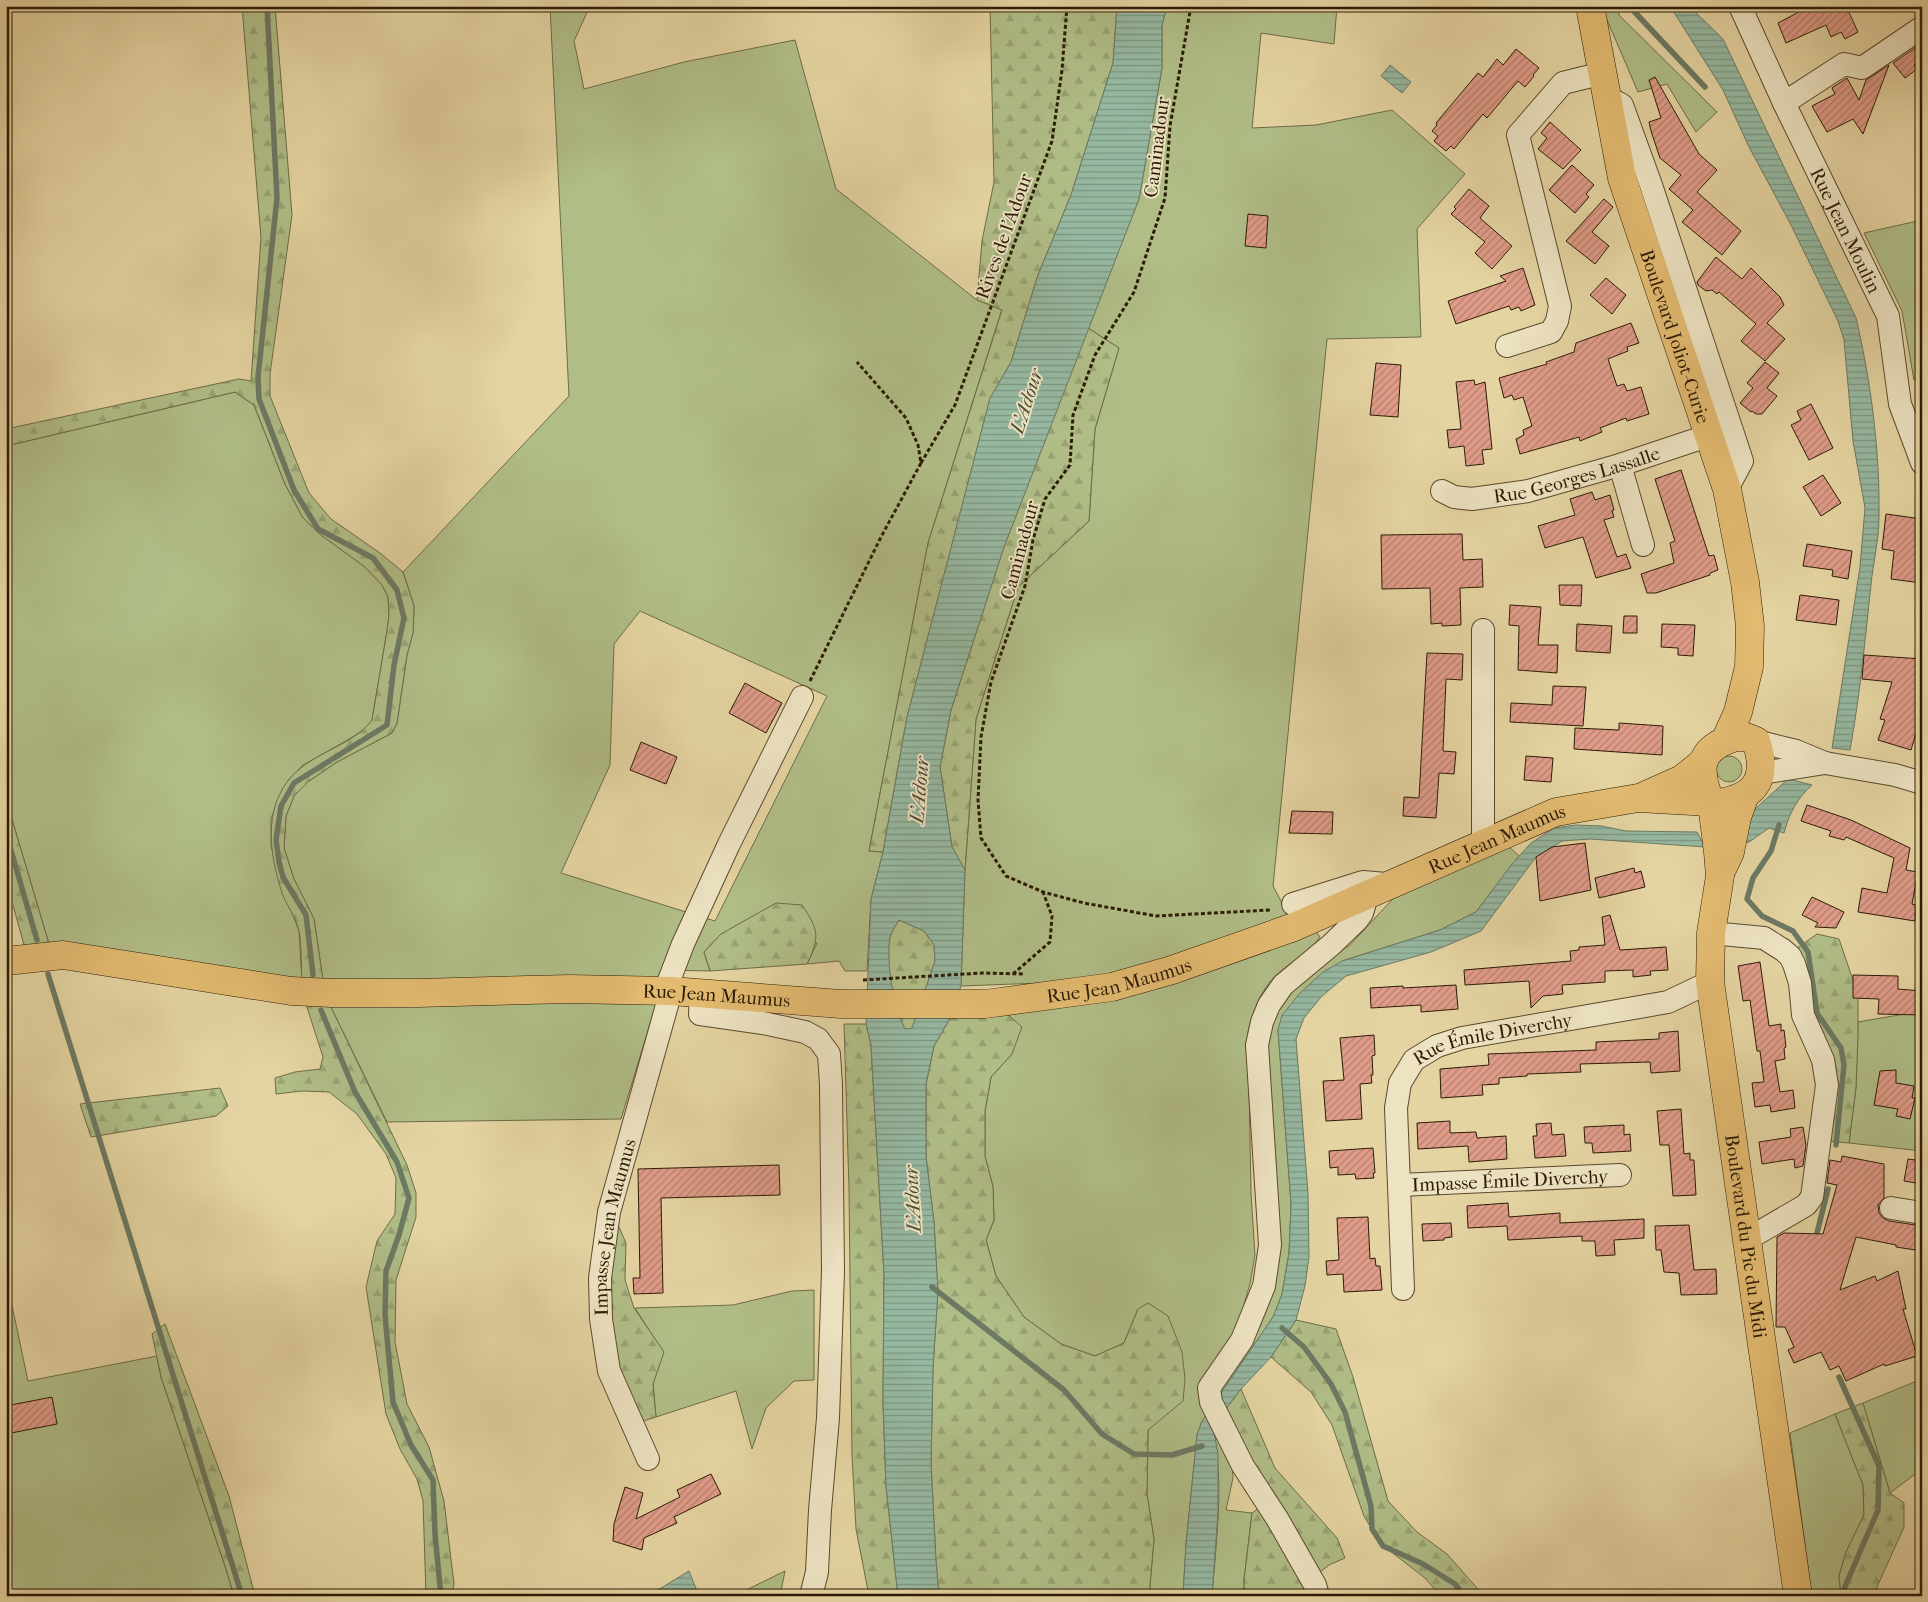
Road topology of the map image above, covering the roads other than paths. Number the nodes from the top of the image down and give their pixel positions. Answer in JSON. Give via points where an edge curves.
{"nodes":[{"id":1,"x":1590,"y":6,"type":"edge"},
{"id":2,"x":1740,"y":6,"type":"edge"},
{"id":3,"x":1921,"y":28,"type":"edge"},
{"id":4,"x":1605,"y":85,"type":"junction"},
{"id":5,"x":1784,"y":103,"type":"junction"},
{"id":6,"x":1507,"y":346,"type":"dead end"},
{"id":7,"x":1710,"y":435,"type":"junction"},
{"id":8,"x":1922,"y":463,"type":"edge"},
{"id":9,"x":1620,"y":465,"type":"junction"},
{"id":10,"x":1727,"y":489,"type":"junction"},
{"id":11,"x":1442,"y":491,"type":"dead end"},
{"id":12,"x":1643,"y":545,"type":"dead end"},
{"id":13,"x":1483,"y":630,"type":"dead end"},
{"id":14,"x":1748,"y":668,"type":"junction"},
{"id":15,"x":802,"y":697,"type":"road end"},
{"id":16,"x":1756,"y":740,"type":"junction"},
{"id":17,"x":1724,"y":741,"type":"junction"},
{"id":18,"x":1702,"y":764,"type":"junction"},
{"id":19,"x":1825,"y":764,"type":"junction"},
{"id":20,"x":1760,"y":773,"type":"junction"},
{"id":21,"x":1922,"y":783,"type":"edge"},
{"id":22,"x":1746,"y":795,"type":"junction"},
{"id":23,"x":1638,"y":798,"type":"junction"},
{"id":24,"x":1711,"y":803,"type":"junction"},
{"id":25,"x":1483,"y":842,"type":"junction"},
{"id":26,"x":1720,"y":876,"type":"junction"},
{"id":27,"x":1378,"y":890,"type":"junction"},
{"id":28,"x":1294,"y":904,"type":"road end"},
{"id":29,"x":1711,"y":932,"type":"junction"},
{"id":30,"x":6,"y":961,"type":"edge"},
{"id":31,"x":1710,"y":982,"type":"junction"},
{"id":32,"x":668,"y":991,"type":"junction"},
{"id":33,"x":702,"y":994,"type":"junction"},
{"id":34,"x":1620,"y":1175,"type":"dead end"},
{"id":35,"x":1400,"y":1185,"type":"junction"},
{"id":36,"x":1890,"y":1208,"type":"dead end"},
{"id":37,"x":1922,"y":1214,"type":"edge"},
{"id":38,"x":1746,"y":1240,"type":"junction"},
{"id":39,"x":1403,"y":1289,"type":"dead end"},
{"id":40,"x":648,"y":1459,"type":"dead end"},
{"id":41,"x":811,"y":1596,"type":"edge"},
{"id":42,"x":1318,"y":1596,"type":"edge"},
{"id":43,"x":1798,"y":1596,"type":"edge"}],
"edges":[{"from":1,"to":4,"type":"main road","name":"Boulevard Joliot-Curie"},
{"from":2,"to":5,"type":"street","name":"Rue Jean Moulin"},
{"from":3,"to":5,"type":"street","via":[[1862,68],[1844,64]]},
{"from":4,"to":6,"type":"street","via":[[1563,83],[1518,135],[1560,306],[1551,332]]},
{"from":4,"to":7,"type":"main road","name":"Boulevard Joliot-Curie","via":[[1622,178]]},
{"from":4,"to":10,"type":"street","via":[[1622,105],[1742,461]]},
{"from":5,"to":8,"type":"street","name":"Rue Jean Moulin","via":[[1888,316],[1900,404]]},
{"from":7,"to":9,"type":"street","name":"Rue Georges Lassalle"},
{"from":7,"to":10,"type":"main road","name":"Boulevard Joliot-Curie"},
{"from":9,"to":11,"type":"street","name":"Rue Georges Lassalle","via":[[1528,491],[1472,499],[1454,498]]},
{"from":9,"to":12,"type":"street"},
{"from":10,"to":14,"type":"main road","name":"Boulevard Joliot-Curie","via":[[1745,582],[1750,626]]},
{"from":13,"to":25,"type":"street"},
{"from":14,"to":16,"type":"main road","via":[[1758,716]]},
{"from":14,"to":17,"type":"main road","via":[[1738,712]]},
{"from":15,"to":32,"type":"street","name":"Impasse Jean Maumus","via":[[728,844],[683,944]]},
{"from":16,"to":17,"type":"main road","via":[[1735,737]]},
{"from":16,"to":19,"type":"street","via":[[1796,751]]},
{"from":16,"to":20,"type":"main road"},
{"from":17,"to":18,"type":"main road","via":[[1711,748]]},
{"from":18,"to":23,"type":"main road","via":[[1682,779]]},
{"from":18,"to":24,"type":"main road"},
{"from":19,"to":20,"type":"street"},
{"from":19,"to":21,"type":"street","via":[[1895,775]]},
{"from":20,"to":22,"type":"main road","via":[[1757,785]]},
{"from":22,"to":24,"type":"main road"},
{"from":22,"to":26,"type":"main road"},
{"from":23,"to":24,"type":"main road"},
{"from":23,"to":25,"type":"main road","name":"Rue Jean Maumus","via":[[1556,812]]},
{"from":24,"to":26,"type":"main road"},
{"from":25,"to":27,"type":"main road","name":"Rue Jean Maumus"},
{"from":26,"to":29,"type":"main road","name":"Boulevard du Pic du Midi"},
{"from":27,"to":28,"type":"street","via":[[1363,882]]},
{"from":27,"to":33,"type":"main road","name":"Rue Jean Maumus","via":[[1294,927],[1172,970],[1112,987],[985,1004],[841,1004]]},
{"from":27,"to":42,"type":"street","via":[[1356,920],[1283,985],[1262,1022],[1257,1045],[1270,1245],[1264,1286],[1242,1340],[1209,1388],[1215,1411],[1243,1466],[1278,1520]]},
{"from":29,"to":31,"type":"main road","name":"Boulevard du Pic du Midi"},
{"from":29,"to":38,"type":"street","via":[[1764,938],[1790,956],[1800,983],[1804,1015],[1823,1060],[1828,1085],[1812,1197],[1806,1205]]},
{"from":30,"to":32,"type":"main road","name":"Rue Jean Maumus","via":[[63,956],[291,991]]},
{"from":31,"to":35,"type":"street","name":"Rue Émile Diverchy","via":[[1668,1002],[1462,1038],[1437,1046],[1414,1060],[1400,1083],[1396,1108]]},
{"from":31,"to":38,"type":"main road","name":"Boulevard du Pic du Midi"},
{"from":32,"to":33,"type":"main road","name":"Rue Jean Maumus"},
{"from":32,"to":40,"type":"street","name":"Impasse Jean Maumus","via":[[608,1212],[600,1278],[601,1319],[608,1371]]},
{"from":33,"to":41,"type":"street","via":[[700,1014],[805,1032],[818,1039],[829,1054],[832,1085],[832,1291],[828,1418],[817,1572]]},
{"from":34,"to":35,"type":"street","name":"Impasse Émile Diverchy"},
{"from":35,"to":39,"type":"street","name":"Rue Émile Diverchy"},
{"from":36,"to":37,"type":"street"},
{"from":38,"to":43,"type":"main road","name":"Boulevard du Pic du Midi"}]}
